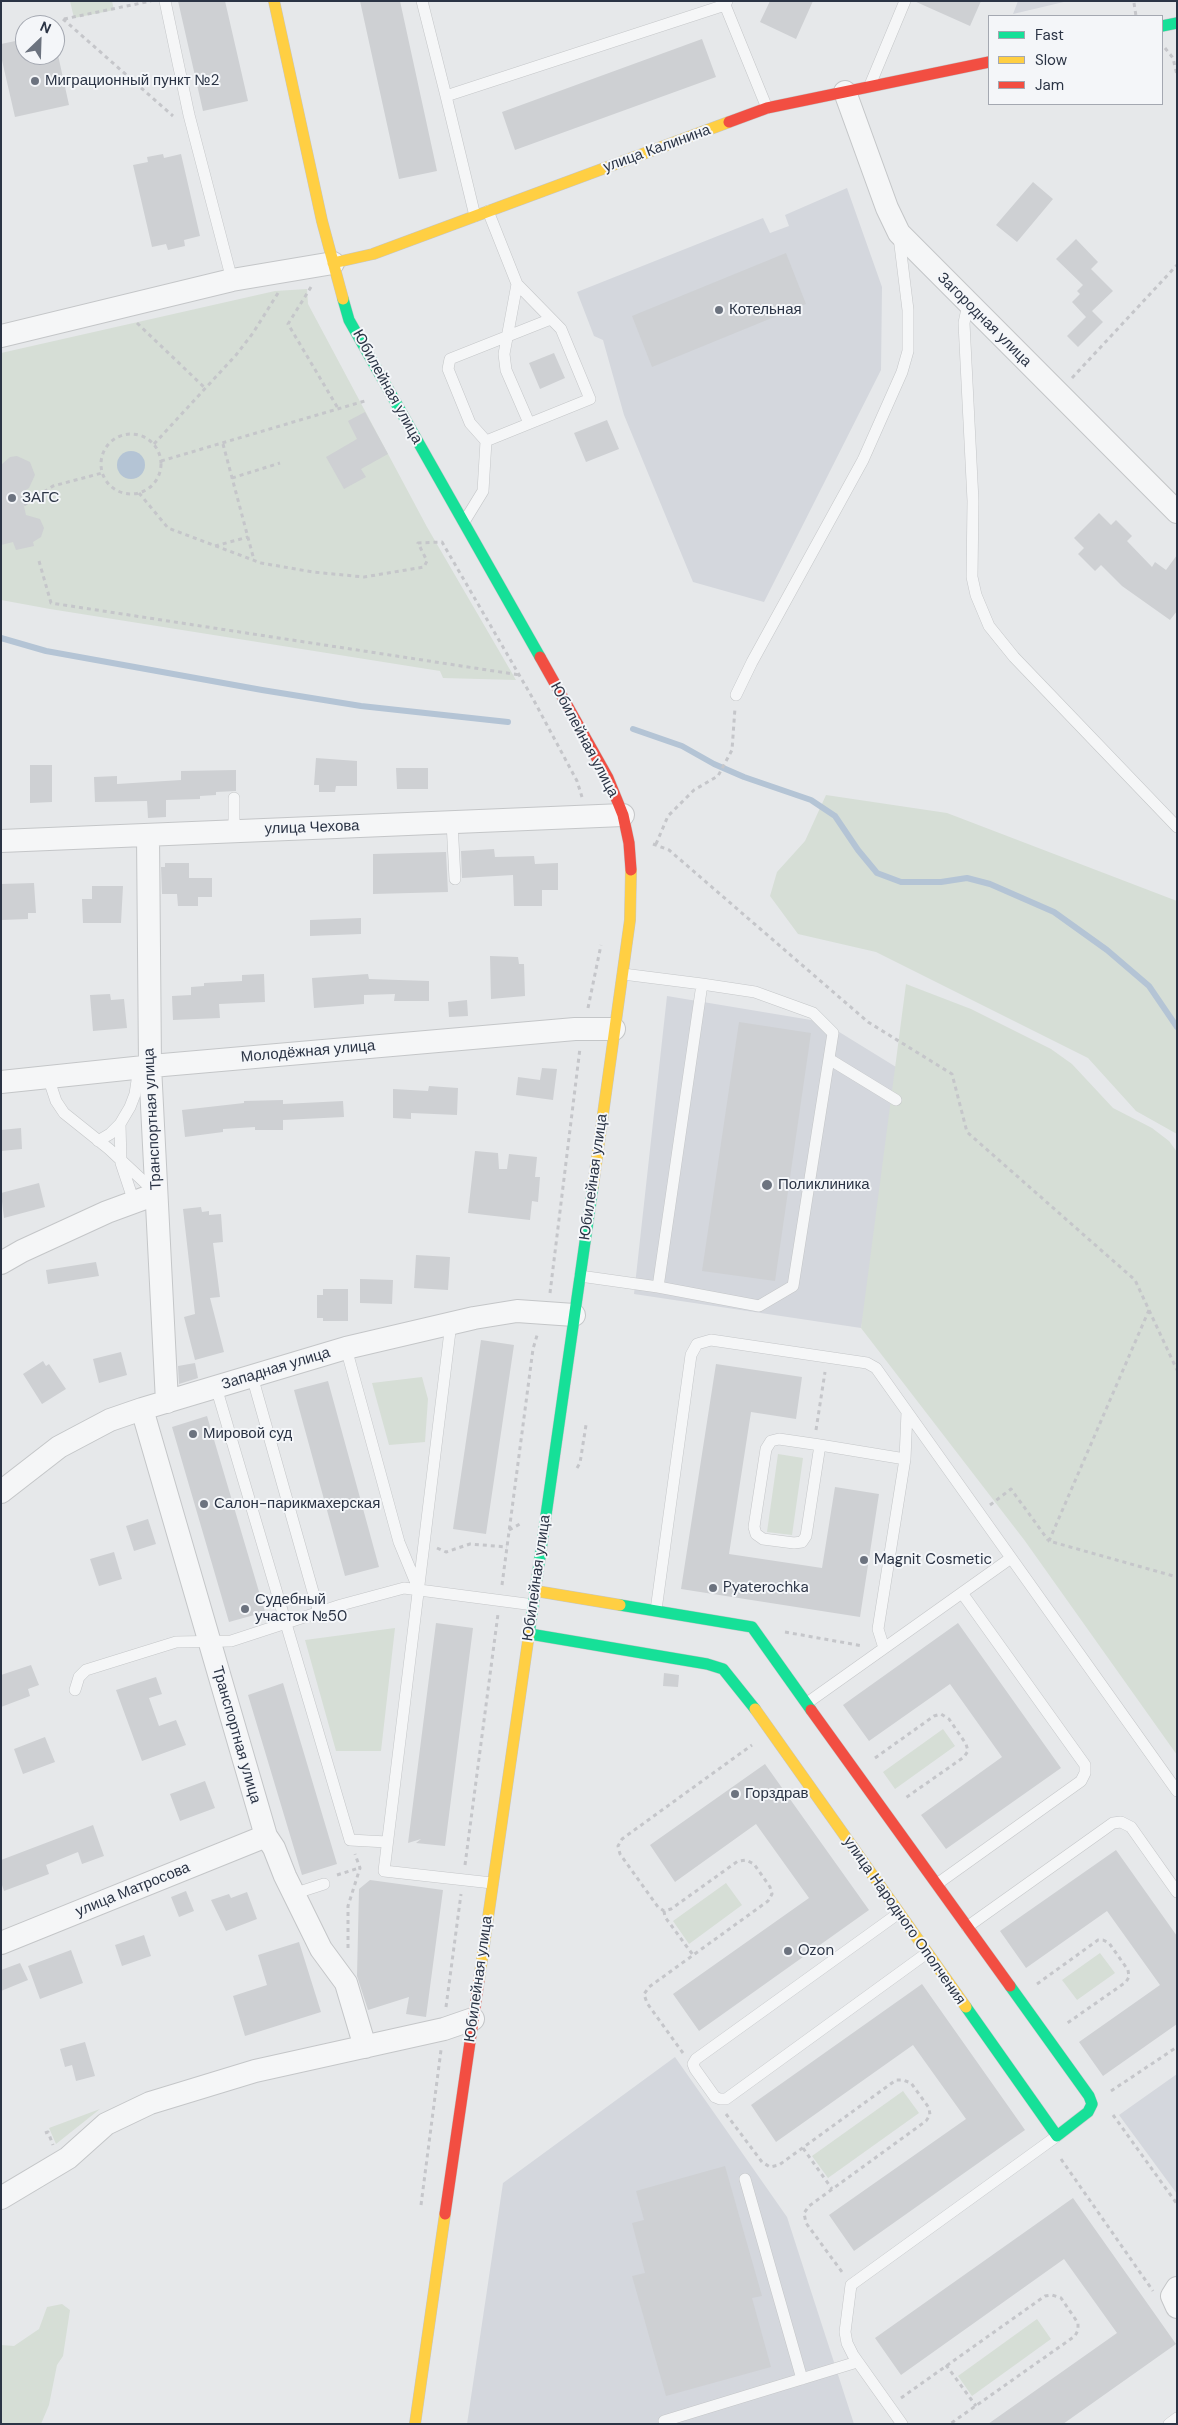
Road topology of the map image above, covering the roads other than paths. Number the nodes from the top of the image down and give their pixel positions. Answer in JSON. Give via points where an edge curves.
{"nodes":[{"id":1,"x":165,"y":1,"type":"edge"},
{"id":2,"x":274,"y":1,"type":"edge"},
{"id":3,"x":422,"y":1,"type":"edge"},
{"id":4,"x":905,"y":1,"type":"edge"},
{"id":5,"x":726,"y":3,"type":"edge"},
{"id":6,"x":1177,"y":23,"type":"edge"},
{"id":7,"x":1163,"y":26,"type":"edge"},
{"id":8,"x":988,"y":62,"type":"edge"},
{"id":9,"x":869,"y":87,"type":"junction"},
{"id":10,"x":845,"y":92,"type":"junction"},
{"id":11,"x":446,"y":96,"type":"junction"},
{"id":12,"x":767,"y":108,"type":"junction"},
{"id":13,"x":488,"y":211,"type":"junction"},
{"id":14,"x":475,"y":216,"type":"junction"},
{"id":15,"x":898,"y":233,"type":"junction"},
{"id":16,"x":333,"y":263,"type":"junction"},
{"id":17,"x":232,"y":280,"type":"junction"},
{"id":18,"x":517,"y":284,"type":"junction"},
{"id":19,"x":968,"y":304,"type":"junction"},
{"id":20,"x":551,"y":318,"type":"junction"},
{"id":21,"x":1,"y":336,"type":"edge"},
{"id":22,"x":508,"y":336,"type":"junction"},
{"id":23,"x":529,"y":424,"type":"junction"},
{"id":24,"x":486,"y":441,"type":"junction"},
{"id":25,"x":1177,"y":512,"type":"edge"},
{"id":26,"x":463,"y":524,"type":"junction"},
{"id":27,"x":736,"y":695,"type":"road end"},
{"id":28,"x":234,"y":798,"type":"dead end"},
{"id":29,"x":622,"y":814,"type":"junction"},
{"id":30,"x":452,"y":822,"type":"junction"},
{"id":31,"x":1177,"y":827,"type":"edge"},
{"id":32,"x":234,"y":832,"type":"junction"},
{"id":33,"x":148,"y":835,"type":"junction"},
{"id":34,"x":1,"y":842,"type":"edge"},
{"id":35,"x":455,"y":879,"type":"dead end"},
{"id":36,"x":622,"y":973,"type":"junction"},
{"id":37,"x":702,"y":984,"type":"junction"},
{"id":38,"x":614,"y":1029,"type":"junction"},
{"id":39,"x":829,"y":1059,"type":"junction"},
{"id":40,"x":145,"y":1067,"type":"junction"},
{"id":41,"x":48,"y":1077,"type":"junction"},
{"id":42,"x":1,"y":1082,"type":"edge"},
{"id":43,"x":896,"y":1100,"type":"dead end"},
{"id":44,"x":120,"y":1124,"type":"junction"},
{"id":45,"x":98,"y":1141,"type":"junction"},
{"id":46,"x":122,"y":1163,"type":"junction"},
{"id":47,"x":156,"y":1194,"type":"junction"},
{"id":48,"x":134,"y":1202,"type":"junction"},
{"id":49,"x":1,"y":1263,"type":"edge"},
{"id":50,"x":580,"y":1276,"type":"junction"},
{"id":51,"x":658,"y":1287,"type":"junction"},
{"id":52,"x":574,"y":1315,"type":"junction"},
{"id":53,"x":451,"y":1323,"type":"junction"},
{"id":54,"x":346,"y":1348,"type":"junction"},
{"id":55,"x":252,"y":1376,"type":"junction"},
{"id":56,"x":216,"y":1387,"type":"junction"},
{"id":57,"x":167,"y":1402,"type":"junction"},
{"id":58,"x":142,"y":1409,"type":"junction"},
{"id":59,"x":907,"y":1412,"type":"junction"},
{"id":60,"x":817,"y":1445,"type":"junction"},
{"id":61,"x":905,"y":1458,"type":"junction"},
{"id":62,"x":1,"y":1492,"type":"edge"},
{"id":63,"x":1011,"y":1558,"type":"junction"},
{"id":64,"x":419,"y":1590,"type":"junction"},
{"id":65,"x":536,"y":1591,"type":"junction"},
{"id":66,"x":962,"y":1593,"type":"junction"},
{"id":67,"x":534,"y":1605,"type":"junction"},
{"id":68,"x":656,"y":1610,"type":"junction"},
{"id":69,"x":319,"y":1613,"type":"junction"},
{"id":70,"x":285,"y":1623,"type":"junction"},
{"id":71,"x":530,"y":1634,"type":"junction"},
{"id":72,"x":209,"y":1642,"type":"junction"},
{"id":73,"x":884,"y":1648,"type":"junction"},
{"id":74,"x":75,"y":1690,"type":"dead end"},
{"id":75,"x":807,"y":1703,"type":"junction"},
{"id":76,"x":1177,"y":1791,"type":"edge"},
{"id":77,"x":266,"y":1836,"type":"junction"},
{"id":78,"x":387,"y":1842,"type":"junction"},
{"id":79,"x":324,"y":1884,"type":"road end"},
{"id":80,"x":493,"y":1884,"type":"junction"},
{"id":81,"x":937,"y":1884,"type":"junction"},
{"id":82,"x":1177,"y":1892,"type":"edge"},
{"id":83,"x":293,"y":1894,"type":"junction"},
{"id":84,"x":899,"y":1913,"type":"junction"},
{"id":85,"x":967,"y":1926,"type":"junction"},
{"id":86,"x":1,"y":1943,"type":"edge"},
{"id":87,"x":927,"y":1953,"type":"junction"},
{"id":88,"x":473,"y":2019,"type":"junction"},
{"id":89,"x":365,"y":2047,"type":"junction"},
{"id":90,"x":1053,"y":2139,"type":"junction"},
{"id":91,"x":745,"y":2179,"type":"dead end"},
{"id":92,"x":1,"y":2198,"type":"edge"},
{"id":93,"x":857,"y":2362,"type":"junction"},
{"id":94,"x":802,"y":2379,"type":"junction"},
{"id":95,"x":1177,"y":2418,"type":"edge"},
{"id":96,"x":664,"y":2421,"type":"dead end"},
{"id":97,"x":415,"y":2424,"type":"edge"},
{"id":98,"x":902,"y":2424,"type":"edge"},
{"id":99,"x":1168,"y":2424,"type":"edge"}],
"edges":[{"from":1,"to":17,"type":"lane","via":[[194,135]]},
{"from":2,"to":16,"type":"main road","name":"Юбилейная улица"},
{"from":3,"to":11,"type":"lane"},
{"from":4,"to":9,"type":"lane"},
{"from":5,"to":11,"type":"lane"},
{"from":5,"to":12,"type":"lane"},
{"from":6,"to":7,"type":"main road"},
{"from":8,"to":9,"type":"main road","name":"улица Калинина"},
{"from":9,"to":10,"type":"main road","name":"улица Калинина"},
{"from":10,"to":12,"type":"main road","name":"улица Калинина"},
{"from":10,"to":15,"type":"street","name":"Загородная улица"},
{"from":11,"to":14,"type":"lane"},
{"from":12,"to":13,"type":"main road","name":"улица Калинина"},
{"from":13,"to":14,"type":"main road","name":"улица Калинина"},
{"from":13,"to":18,"type":"lane"},
{"from":14,"to":16,"type":"main road","name":"улица Калинина","via":[[373,254]]},
{"from":15,"to":19,"type":"street","name":"Загородная улица"},
{"from":15,"to":27,"type":"lane","via":[[908,310],[908,351],[902,372],[863,460]]},
{"from":16,"to":17,"type":"street"},
{"from":16,"to":26,"type":"main road","name":"Юбилейная улица","via":[[349,320]]},
{"from":17,"to":21,"type":"street"},
{"from":18,"to":20,"type":"lane"},
{"from":18,"to":22,"type":"lane"},
{"from":19,"to":25,"type":"street","name":"Загородная улица"},
{"from":19,"to":31,"type":"lane","via":[[964,323],[973,501],[972,577],[976,595],[989,626],[1014,657]]},
{"from":20,"to":22,"type":"lane"},
{"from":20,"to":23,"type":"lane","via":[[561,329],[590,399]]},
{"from":22,"to":23,"type":"lane","via":[[504,354],[506,370]]},
{"from":22,"to":24,"type":"lane","via":[[450,359],[448,369],[470,423]]},
{"from":23,"to":24,"type":"lane"},
{"from":24,"to":26,"type":"lane","via":[[483,491]]},
{"from":26,"to":29,"type":"main road","name":"Юбилейная улица","via":[[608,778]]},
{"from":28,"to":32,"type":"lane"},
{"from":29,"to":30,"type":"street","name":"улица Чехова"},
{"from":29,"to":36,"type":"main road","name":"Юбилейная улица","via":[[630,843],[632,878]]},
{"from":30,"to":32,"type":"street","name":"улица Чехова"},
{"from":30,"to":35,"type":"lane"},
{"from":32,"to":33,"type":"street","name":"улица Чехова"},
{"from":33,"to":34,"type":"street","name":"улица Чехова"},
{"from":33,"to":40,"type":"street","name":"Транспортная улица"},
{"from":36,"to":37,"type":"lane"},
{"from":36,"to":38,"type":"main road","name":"Юбилейная улица"},
{"from":37,"to":39,"type":"lane","via":[[755,992],[813,1013],[833,1033]]},
{"from":37,"to":51,"type":"lane"},
{"from":38,"to":40,"type":"street","name":"Молодёжная улица"},
{"from":38,"to":50,"type":"main road","name":"Юбилейная улица"},
{"from":39,"to":43,"type":"lane"},
{"from":39,"to":51,"type":"lane","via":[[793,1286],[759,1306]]},
{"from":40,"to":41,"type":"street","name":"Молодёжная улица"},
{"from":40,"to":44,"type":"lane"},
{"from":40,"to":47,"type":"street","name":"Транспортная улица"},
{"from":41,"to":42,"type":"street","name":"Молодёжная улица"},
{"from":41,"to":45,"type":"lane","via":[[64,1113]]},
{"from":44,"to":45,"type":"lane"},
{"from":44,"to":46,"type":"lane"},
{"from":45,"to":46,"type":"lane"},
{"from":46,"to":47,"type":"lane"},
{"from":46,"to":48,"type":"lane"},
{"from":47,"to":48,"type":"street"},
{"from":47,"to":57,"type":"street","name":"Транспортная улица"},
{"from":48,"to":49,"type":"street"},
{"from":50,"to":51,"type":"lane"},
{"from":50,"to":52,"type":"main road","name":"Юбилейная улица"},
{"from":52,"to":53,"type":"street","name":"Западная улица","via":[[544,1312],[496,1314]]},
{"from":52,"to":65,"type":"main road","name":"Юбилейная улица"},
{"from":53,"to":54,"type":"street","name":"Западная улица"},
{"from":53,"to":64,"type":"lane"},
{"from":54,"to":55,"type":"street","name":"Западная улица"},
{"from":54,"to":64,"type":"lane","via":[[399,1542]]},
{"from":55,"to":56,"type":"street","name":"Западная улица"},
{"from":55,"to":69,"type":"lane"},
{"from":56,"to":57,"type":"street","name":"Западная улица"},
{"from":56,"to":70,"type":"lane"},
{"from":57,"to":58,"type":"street","name":"Западная улица"},
{"from":58,"to":62,"type":"street","name":"Западная улица","via":[[110,1420],[59,1447]]},
{"from":58,"to":72,"type":"street","name":"Транспортная улица"},
{"from":59,"to":61,"type":"lane"},
{"from":59,"to":63,"type":"lane"},
{"from":59,"to":68,"type":"lane","via":[[876,1368],[867,1363],[711,1340],[697,1344],[691,1355]]},
{"from":60,"to":60,"type":"lane","via":[[806,1536],[802,1542],[763,1539],[756,1534],[754,1527],[770,1441],[779,1439]]},
{"from":60,"to":61,"type":"lane"},
{"from":61,"to":73,"type":"lane","via":[[878,1630]]},
{"from":63,"to":66,"type":"lane"},
{"from":63,"to":76,"type":"lane"},
{"from":64,"to":67,"type":"lane"},
{"from":64,"to":69,"type":"lane","via":[[404,1588]]},
{"from":64,"to":78,"type":"lane"},
{"from":65,"to":67,"type":"main road","name":"Юбилейная улица"},
{"from":65,"to":68,"type":"main road"},
{"from":66,"to":73,"type":"lane"},
{"from":66,"to":81,"type":"lane","via":[[1085,1765],[1085,1773],[1081,1781]]},
{"from":67,"to":71,"type":"main road","name":"Юбилейная улица"},
{"from":68,"to":75,"type":"main road","via":[[752,1627]]},
{"from":69,"to":70,"type":"lane"},
{"from":70,"to":72,"type":"lane","via":[[231,1641]]},
{"from":70,"to":78,"type":"lane","via":[[350,1840]]},
{"from":71,"to":80,"type":"main road","name":"Юбилейная улица"},
{"from":71,"to":84,"type":"main road","name":"улица Народного Ополчения","via":[[707,1664],[722,1670],[731,1677]]},
{"from":72,"to":74,"type":"lane","via":[[176,1642],[86,1670],[79,1677]]},
{"from":72,"to":77,"type":"street","name":"Транспортная улица"},
{"from":73,"to":75,"type":"lane"},
{"from":75,"to":81,"type":"main road"},
{"from":77,"to":83,"type":"street","name":"Транспортная улица"},
{"from":77,"to":86,"type":"street","name":"улица Матросова"},
{"from":78,"to":80,"type":"lane","via":[[384,1871]]},
{"from":79,"to":83,"type":"lane"},
{"from":80,"to":88,"type":"main road","name":"Юбилейная улица"},
{"from":81,"to":85,"type":"main road"},
{"from":82,"to":85,"type":"lane","via":[[1131,1827],[1121,1822],[1113,1823]]},
{"from":83,"to":89,"type":"street","name":"Транспортная улица","via":[[320,1949],[346,1984]]},
{"from":84,"to":87,"type":"main road","name":"улица Народного Ополчения"},
{"from":84,"to":87,"type":"lane","via":[[696,2059],[693,2064],[714,2097],[726,2099]]},
{"from":85,"to":90,"type":"main road","via":[[1092,2104],[1088,2112]]},
{"from":87,"to":90,"type":"main road","name":"улица Народного Ополчения"},
{"from":88,"to":89,"type":"street"},
{"from":88,"to":97,"type":"main road","name":"Юбилейная улица"},
{"from":89,"to":92,"type":"street","via":[[256,2071],[150,2103],[106,2124],[68,2158]]},
{"from":90,"to":93,"type":"lane","via":[[851,2285],[845,2332]]},
{"from":91,"to":94,"type":"lane"},
{"from":93,"to":94,"type":"lane"},
{"from":93,"to":98,"type":"lane"},
{"from":94,"to":96,"type":"lane"},
{"from":95,"to":99,"type":"lane"}]}
